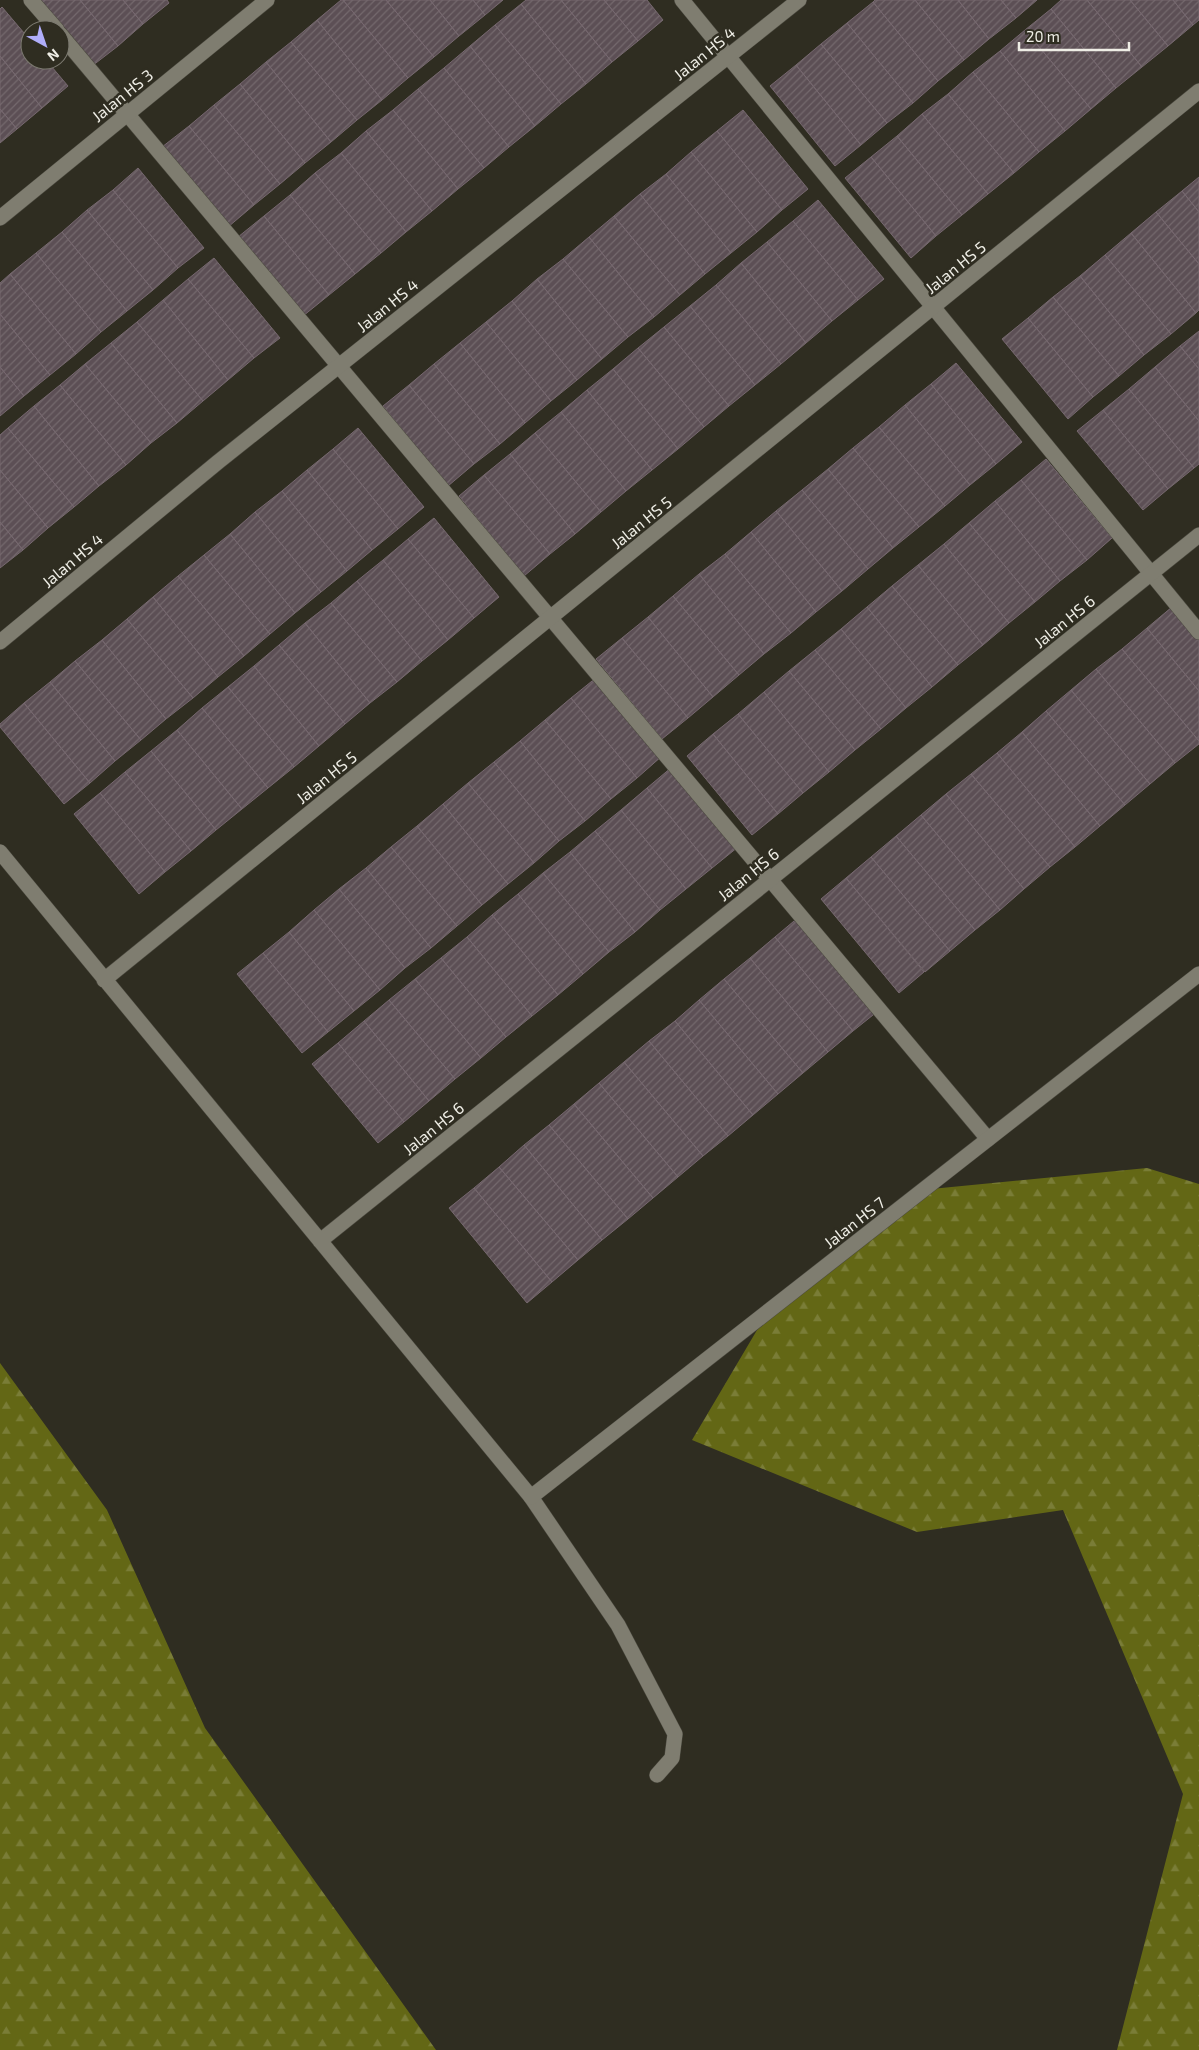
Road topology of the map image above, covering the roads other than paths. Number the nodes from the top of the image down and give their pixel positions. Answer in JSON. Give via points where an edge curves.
{"nodes":[{"id":1,"x":31,"y":0,"type":"edge"},
{"id":2,"x":267,"y":0,"type":"edge"},
{"id":3,"x":682,"y":0,"type":"edge"},
{"id":4,"x":798,"y":0,"type":"edge"},
{"id":5,"x":48,"y":20,"type":"edge"},
{"id":6,"x":70,"y":46,"type":"edge"},
{"id":7,"x":728,"y":56,"type":"junction"},
{"id":8,"x":1199,"y":91,"type":"edge"},
{"id":9,"x":127,"y":114,"type":"junction"},
{"id":10,"x":0,"y":218,"type":"edge"},
{"id":11,"x":933,"y":307,"type":"junction"},
{"id":12,"x":339,"y":366,"type":"junction"},
{"id":13,"x":1199,"y":535,"type":"edge"},
{"id":14,"x":1151,"y":573,"type":"junction"},
{"id":15,"x":551,"y":618,"type":"junction"},
{"id":16,"x":1199,"y":632,"type":"edge"},
{"id":17,"x":0,"y":642,"type":"edge"},
{"id":18,"x":0,"y":852,"type":"edge"},
{"id":19,"x":770,"y":879,"type":"junction"},
{"id":20,"x":1199,"y":974,"type":"edge"},
{"id":21,"x":104,"y":980,"type":"junction"},
{"id":22,"x":988,"y":1139,"type":"junction"},
{"id":23,"x":320,"y":1241,"type":"junction"},
{"id":24,"x":531,"y":1497,"type":"junction"},
{"id":25,"x":658,"y":1775,"type":"dead end"}],
"edges":[{"from":1,"to":5,"type":"street"},
{"from":2,"to":9,"type":"street","name":"Jalan HS 3"},
{"from":3,"to":7,"type":"street"},
{"from":4,"to":7,"type":"street","name":"Jalan HS 4"},
{"from":6,"to":9,"type":"street"},
{"from":7,"to":11,"type":"street"},
{"from":7,"to":12,"type":"street","name":"Jalan HS 4"},
{"from":8,"to":11,"type":"street","name":"Jalan HS 5"},
{"from":9,"to":10,"type":"street","name":"Jalan HS 3"},
{"from":9,"to":12,"type":"street"},
{"from":11,"to":14,"type":"street"},
{"from":11,"to":15,"type":"street","name":"Jalan HS 5"},
{"from":12,"to":15,"type":"street"},
{"from":12,"to":17,"type":"street","name":"Jalan HS 4"},
{"from":13,"to":14,"type":"street","name":"Jalan HS 6"},
{"from":14,"to":16,"type":"street"},
{"from":14,"to":19,"type":"street","name":"Jalan HS 6"},
{"from":15,"to":19,"type":"street"},
{"from":15,"to":21,"type":"street","name":"Jalan HS 5"},
{"from":18,"to":21,"type":"street"},
{"from":19,"to":22,"type":"street"},
{"from":19,"to":23,"type":"street","name":"Jalan HS 6"},
{"from":20,"to":22,"type":"street","name":"Jalan HS 7"},
{"from":21,"to":23,"type":"street"},
{"from":22,"to":24,"type":"street","name":"Jalan HS 7"},
{"from":23,"to":24,"type":"street"},
{"from":24,"to":25,"type":"street","via":[[618,1625],[675,1734],[672,1758]]}]}
